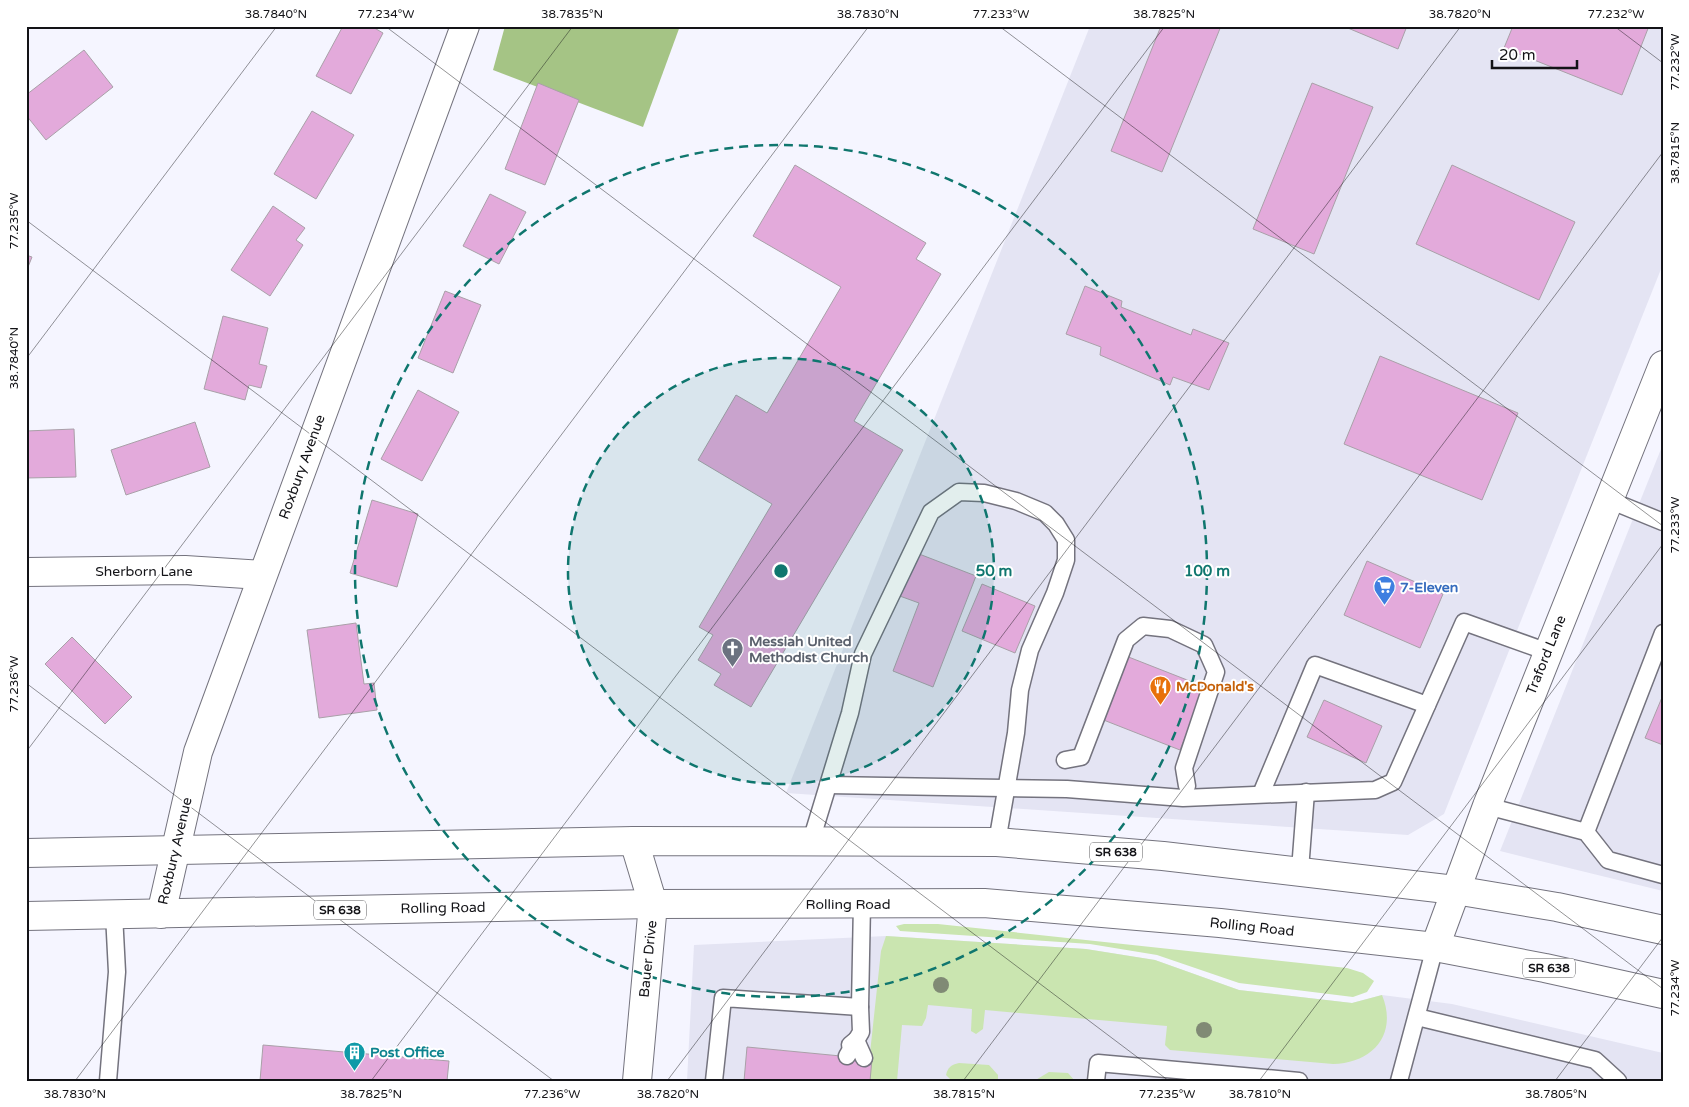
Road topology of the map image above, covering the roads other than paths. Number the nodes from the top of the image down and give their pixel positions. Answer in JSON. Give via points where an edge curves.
{"nodes":[{"id":1,"x":465,"y":26,"type":"edge"},
{"id":2,"x":1663,"y":364,"type":"edge"},
{"id":3,"x":1608,"y":500,"type":"junction"},
{"id":4,"x":1663,"y":522,"type":"edge"},
{"id":5,"x":26,"y":572,"type":"edge"},
{"id":6,"x":262,"y":576,"type":"junction"},
{"id":7,"x":1663,"y":633,"type":"edge"},
{"id":8,"x":1548,"y":652,"type":"junction"},
{"id":9,"x":1427,"y":705,"type":"junction"},
{"id":10,"x":1065,"y":760,"type":"dead end"},
{"id":11,"x":828,"y":785,"type":"junction"},
{"id":12,"x":1187,"y":786,"type":"dead end"},
{"id":13,"x":1006,"y":788,"type":"junction"},
{"id":14,"x":1306,"y":792,"type":"junction"},
{"id":15,"x":1262,"y":794,"type":"junction"},
{"id":16,"x":1487,"y":806,"type":"junction"},
{"id":17,"x":1586,"y":832,"type":"junction"},
{"id":18,"x":634,"y":841,"type":"junction"},
{"id":19,"x":811,"y":841,"type":"junction"},
{"id":20,"x":997,"y":842,"type":"junction"},
{"id":21,"x":176,"y":851,"type":"junction"},
{"id":22,"x":26,"y":853,"type":"edge"},
{"id":23,"x":1300,"y":870,"type":"junction"},
{"id":24,"x":1663,"y":875,"type":"edge"},
{"id":25,"x":1455,"y":890,"type":"junction"},
{"id":26,"x":862,"y":903,"type":"junction"},
{"id":27,"x":653,"y":904,"type":"junction"},
{"id":28,"x":114,"y":914,"type":"junction"},
{"id":29,"x":161,"y":914,"type":"junction"},
{"id":30,"x":26,"y":916,"type":"edge"},
{"id":31,"x":1663,"y":930,"type":"edge"},
{"id":32,"x":1435,"y":947,"type":"junction"},
{"id":33,"x":1663,"y":994,"type":"edge"},
{"id":34,"x":860,"y":1007,"type":"junction"},
{"id":35,"x":1417,"y":1016,"type":"junction"},
{"id":36,"x":856,"y":1040,"type":"junction"},
{"id":37,"x":842,"y":1056,"type":"dead end"},
{"id":38,"x":864,"y":1058,"type":"dead end"},
{"id":39,"x":108,"y":1081,"type":"edge"},
{"id":40,"x":637,"y":1081,"type":"edge"},
{"id":41,"x":714,"y":1081,"type":"edge"},
{"id":42,"x":1096,"y":1081,"type":"edge"},
{"id":43,"x":1299,"y":1081,"type":"edge"},
{"id":44,"x":1399,"y":1081,"type":"edge"},
{"id":45,"x":1618,"y":1081,"type":"edge"}],
"edges":[{"from":1,"to":6,"type":"main road","name":"Roxbury Avenue"},
{"from":2,"to":3,"type":"main road","name":"Traford Lane"},
{"from":3,"to":4,"type":"lane"},
{"from":3,"to":8,"type":"main road","name":"Traford Lane"},
{"from":5,"to":6,"type":"main road","name":"Sherborn Lane","via":[[185,570]]},
{"from":6,"to":21,"type":"main road","name":"Roxbury Avenue","via":[[198,752]]},
{"from":7,"to":17,"type":"lane"},
{"from":8,"to":9,"type":"lane","via":[[1464,622]]},
{"from":8,"to":16,"type":"main road","name":"Traford Lane"},
{"from":9,"to":14,"type":"lane","via":[[1393,782],[1375,790]]},
{"from":9,"to":15,"type":"lane","via":[[1315,664]]},
{"from":10,"to":12,"type":"lane","via":[[1081,757],[1126,640],[1143,626],[1170,629],[1204,645],[1216,672],[1184,768]]},
{"from":11,"to":13,"type":"lane"},
{"from":11,"to":13,"type":"lane","via":[[850,713],[863,654],[932,512],[959,492],[984,493],[1045,513],[1066,540],[1066,560],[1028,658],[1020,690]]},
{"from":11,"to":19,"type":"lane"},
{"from":13,"to":15,"type":"lane","via":[[1183,798]]},
{"from":13,"to":20,"type":"lane"},
{"from":14,"to":15,"type":"lane"},
{"from":14,"to":23,"type":"lane"},
{"from":16,"to":17,"type":"lane"},
{"from":16,"to":25,"type":"main road","name":"Traford Lane"},
{"from":17,"to":24,"type":"lane","via":[[1608,860]]},
{"from":18,"to":19,"type":"main road","number":"SR 638"},
{"from":18,"to":21,"type":"main road","number":"SR 638"},
{"from":18,"to":27,"type":"main road","name":"Bauer Drive"},
{"from":19,"to":20,"type":"main road","number":"SR 638"},
{"from":20,"to":23,"type":"main road","number":"SR 638"},
{"from":21,"to":22,"type":"main road","number":"SR 638"},
{"from":21,"to":29,"type":"main road","name":"Roxbury Avenue"},
{"from":23,"to":25,"type":"main road","number":"SR 638"},
{"from":25,"to":31,"type":"main road","number":"SR 638","via":[[1557,907]]},
{"from":25,"to":32,"type":"main road","name":"Traford Lane"},
{"from":26,"to":27,"type":"main road","name":"Rolling Road","number":"SR 638"},
{"from":26,"to":32,"type":"main road","name":"Rolling Road","number":"SR 638","via":[[984,903],[1220,923]]},
{"from":26,"to":34,"type":"lane"},
{"from":27,"to":29,"type":"main road","name":"Rolling Road","number":"SR 638"},
{"from":27,"to":40,"type":"main road","name":"Bauer Drive"},
{"from":28,"to":29,"type":"main road","name":"Rolling Road","number":"SR 638"},
{"from":28,"to":30,"type":"main road","name":"Rolling Road","number":"SR 638"},
{"from":28,"to":39,"type":"lane","via":[[117,972]]},
{"from":32,"to":33,"type":"main road","name":"Rolling Road","number":"SR 638"},
{"from":32,"to":35,"type":"lane"},
{"from":34,"to":36,"type":"lane","via":[[861,1032]]},
{"from":34,"to":41,"type":"lane","via":[[723,998]]},
{"from":35,"to":44,"type":"lane"},
{"from":35,"to":45,"type":"lane","via":[[1595,1060]]},
{"from":36,"to":37,"type":"lane"},
{"from":36,"to":38,"type":"lane"},
{"from":42,"to":43,"type":"lane","via":[[1098,1063]]}]}
